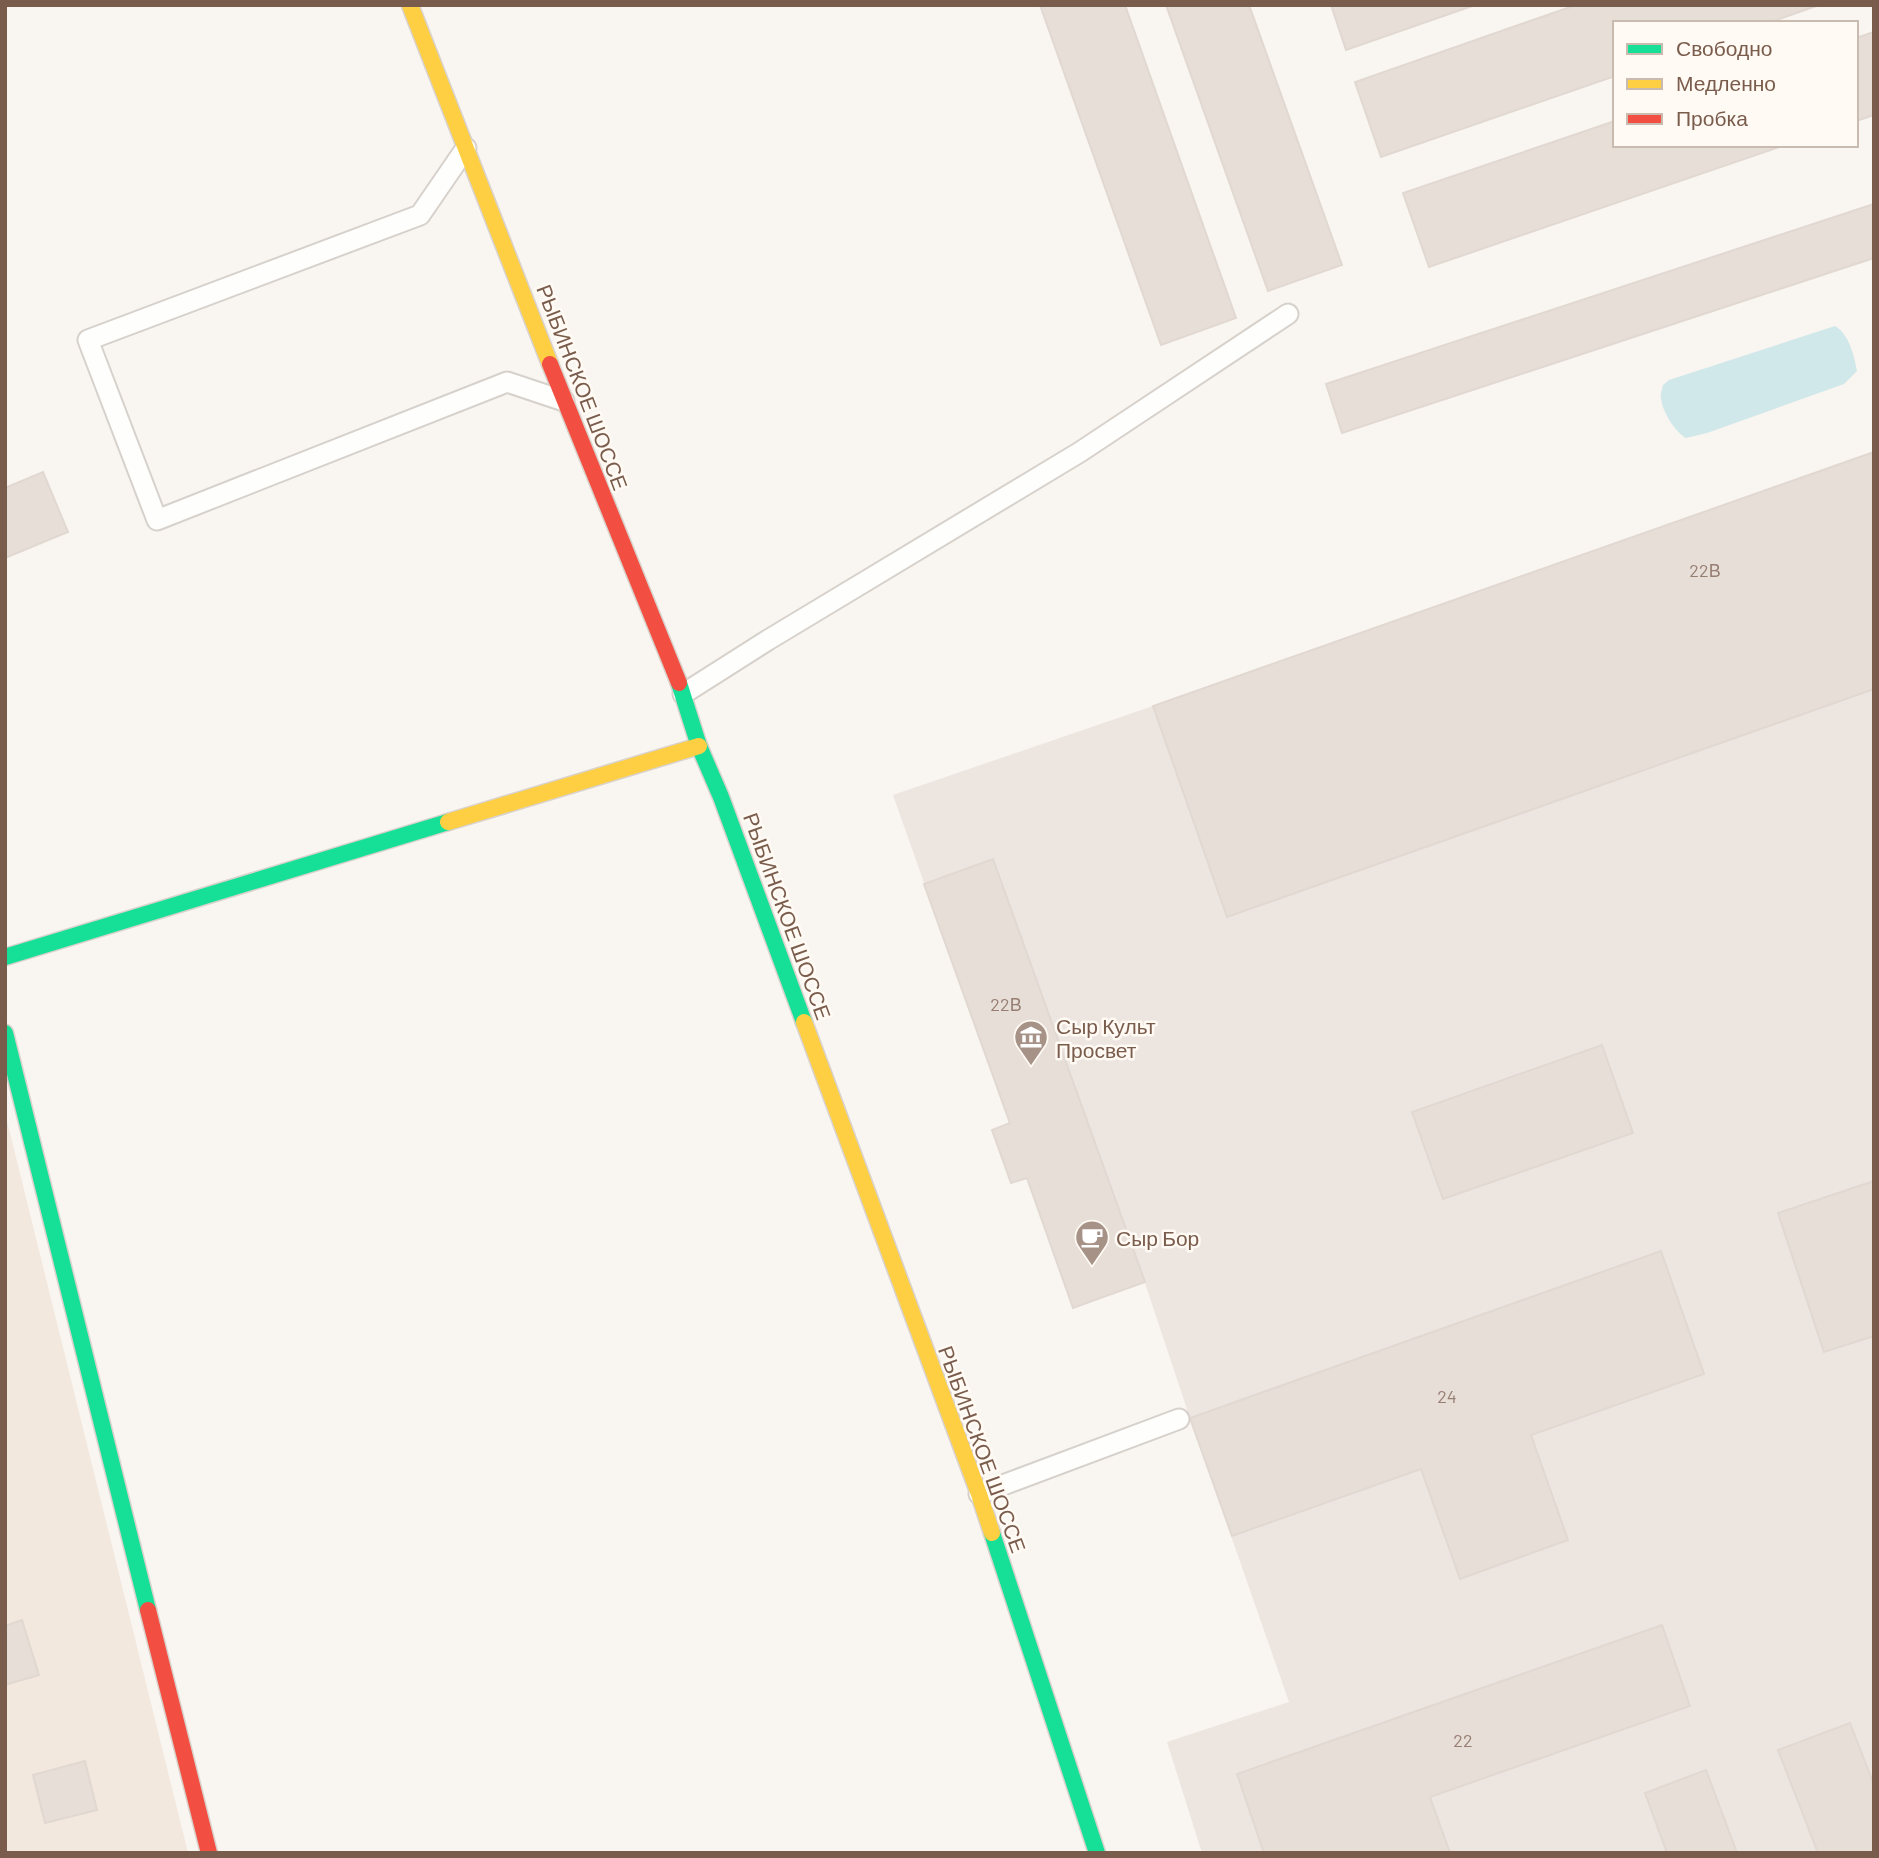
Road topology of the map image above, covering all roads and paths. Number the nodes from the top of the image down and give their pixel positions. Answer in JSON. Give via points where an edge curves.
{"nodes":[{"id":1,"x":410,"y":5,"type":"edge"},
{"id":2,"x":467,"y":147,"type":"junction"},
{"id":3,"x":1288,"y":314,"type":"dead end"},
{"id":4,"x":565,"y":402,"type":"junction"},
{"id":5,"x":683,"y":694,"type":"junction"},
{"id":6,"x":699,"y":746,"type":"junction"},
{"id":7,"x":5,"y":957,"type":"edge"},
{"id":8,"x":5,"y":1033,"type":"edge"},
{"id":9,"x":1179,"y":1419,"type":"dead end"},
{"id":10,"x":979,"y":1494,"type":"junction"},
{"id":11,"x":209,"y":1853,"type":"edge"},
{"id":12,"x":1097,"y":1853,"type":"edge"}],
"edges":[{"from":1,"to":2,"type":"main road","name":"РЫБИНСКОЕ ШОССЕ"},
{"from":2,"to":4,"type":"main road","name":"РЫБИНСКОЕ ШОССЕ"},
{"from":2,"to":4,"type":"lane","via":[[420,215],[88,340],[142,482],[157,520],[507,382]]},
{"from":3,"to":5,"type":"lane","via":[[1080,452]]},
{"from":4,"to":5,"type":"main road","name":"РЫБИНСКОЕ ШОССЕ"},
{"from":5,"to":6,"type":"main road","name":"РЫБИНСКОЕ ШОССЕ"},
{"from":6,"to":7,"type":"main road"},
{"from":6,"to":10,"type":"main road","name":"РЫБИНСКОЕ ШОССЕ","via":[[722,797]]},
{"from":8,"to":11,"type":"main road"},
{"from":9,"to":10,"type":"lane"},
{"from":10,"to":12,"type":"main road","name":"РЫБИНСКОЕ ШОССЕ"}]}
